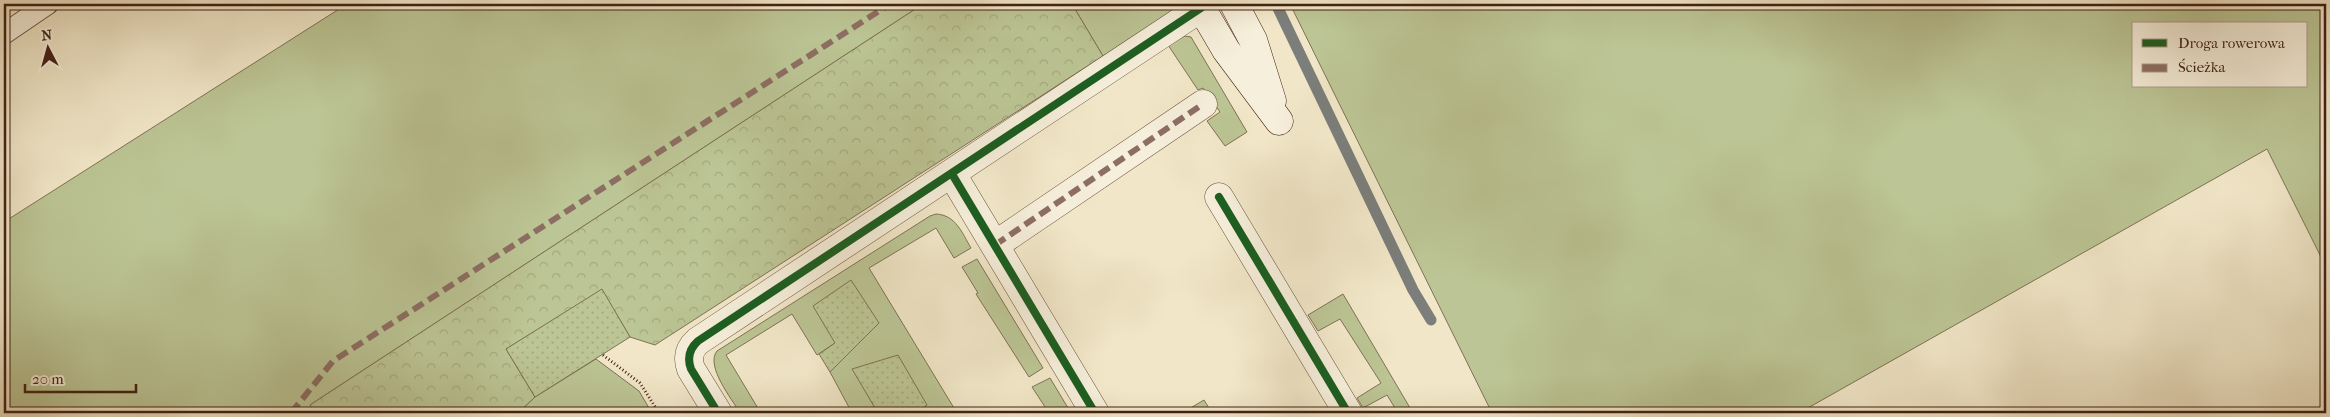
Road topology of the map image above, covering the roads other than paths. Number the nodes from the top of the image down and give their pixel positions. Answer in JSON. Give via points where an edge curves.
{"nodes":[{"id":1,"x":48,"y":4,"type":"edge"},
{"id":2,"x":1234,"y":4,"type":"edge"},
{"id":3,"x":1200,"y":6,"type":"edge"},
{"id":4,"x":4,"y":34,"type":"edge"},
{"id":5,"x":1203,"y":104,"type":"dead end"},
{"id":6,"x":952,"y":174,"type":"junction"},
{"id":7,"x":1219,"y":196,"type":"dead end"},
{"id":8,"x":995,"y":245,"type":"junction"},
{"id":9,"x":718,"y":413,"type":"edge"},
{"id":10,"x":1095,"y":413,"type":"edge"},
{"id":11,"x":1348,"y":413,"type":"edge"}],
"edges":[{"from":1,"to":4,"type":"lane"},
{"from":2,"to":3,"type":"street","via":[[1253,40],[1279,121],[1226,50]]},
{"from":3,"to":6,"type":"street"},
{"from":5,"to":8,"type":"street"},
{"from":6,"to":8,"type":"street"},
{"from":6,"to":9,"type":"street","via":[[692,347],[688,361],[691,369]]},
{"from":7,"to":11,"type":"street"},
{"from":8,"to":10,"type":"street"}]}
